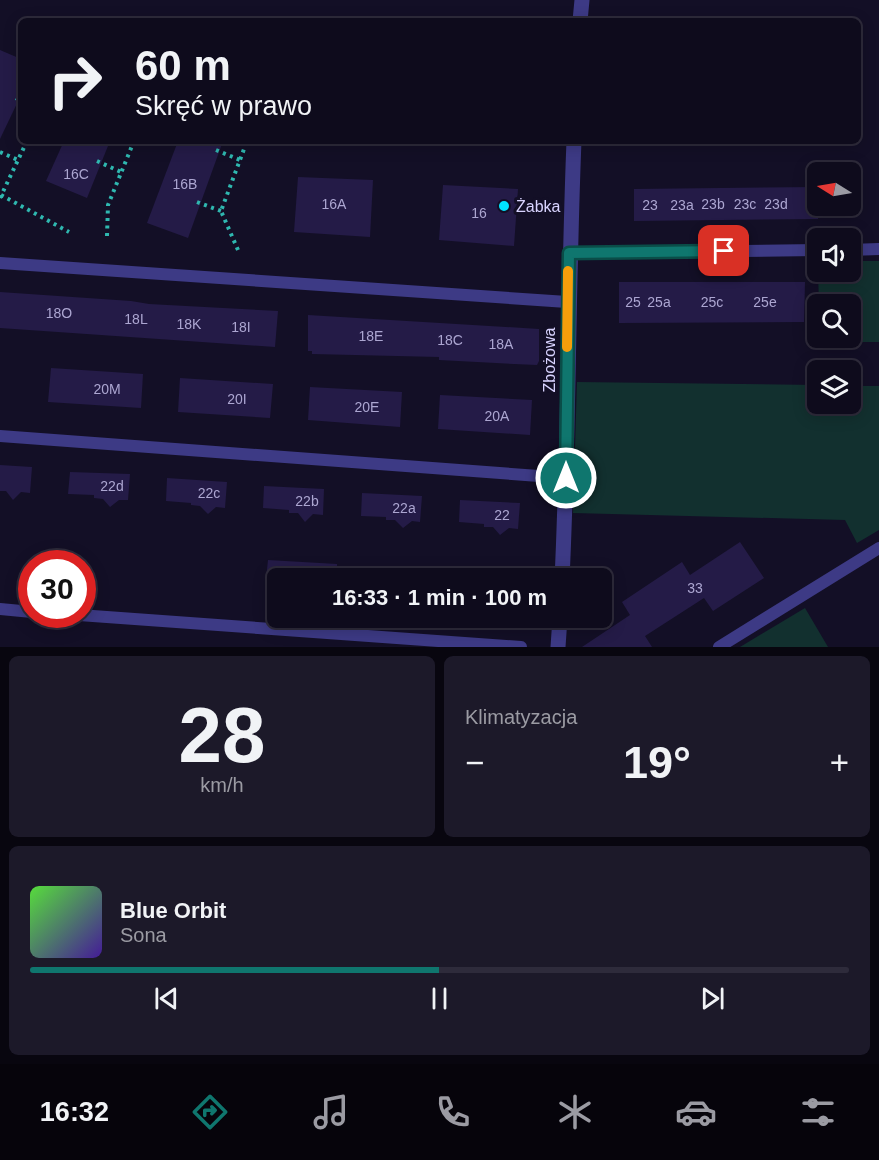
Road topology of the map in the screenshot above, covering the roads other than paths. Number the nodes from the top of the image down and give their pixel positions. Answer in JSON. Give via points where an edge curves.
{"nodes":[{"id":1,"x":582,"y":0,"type":"edge"},
{"id":2,"x":580,"y":18,"type":"edge"},
{"id":3,"x":574,"y":144,"type":"edge"},
{"id":4,"x":879,"y":249,"type":"edge"},
{"id":5,"x":807,"y":250,"type":"edge"},
{"id":6,"x":861,"y":250,"type":"edge"},
{"id":7,"x":569,"y":253,"type":"junction"},
{"id":8,"x":0,"y":263,"type":"edge"},
{"id":9,"x":567,"y":302,"type":"junction"},
{"id":10,"x":0,"y":436,"type":"edge"},
{"id":11,"x":566,"y":478,"type":"junction"},
{"id":12,"x":879,"y":548,"type":"edge"},
{"id":13,"x":562,"y":568,"type":"edge"},
{"id":14,"x":0,"y":609,"type":"edge"},
{"id":15,"x":18,"y":611,"type":"edge"},
{"id":16,"x":96,"y":616,"type":"edge"},
{"id":17,"x":559,"y":628,"type":"edge"},
{"id":18,"x":521,"y":647,"type":"edge"},
{"id":19,"x":558,"y":647,"type":"edge"},
{"id":20,"x":719,"y":647,"type":"edge"}],
"edges":[{"from":1,"to":2,"type":"street"},
{"from":3,"to":7,"type":"street","name":"Zbożowa"},
{"from":4,"to":6,"type":"lane"},
{"from":5,"to":7,"type":"lane"},
{"from":7,"to":9,"type":"street","name":"Zbożowa"},
{"from":8,"to":9,"type":"lane"},
{"from":9,"to":11,"type":"street","name":"Zbożowa"},
{"from":10,"to":11,"type":"lane"},
{"from":11,"to":13,"type":"street","name":"Zbożowa"},
{"from":12,"to":20,"type":"lane"},
{"from":14,"to":15,"type":"lane"},
{"from":16,"to":18,"type":"lane"},
{"from":17,"to":19,"type":"street"}]}
